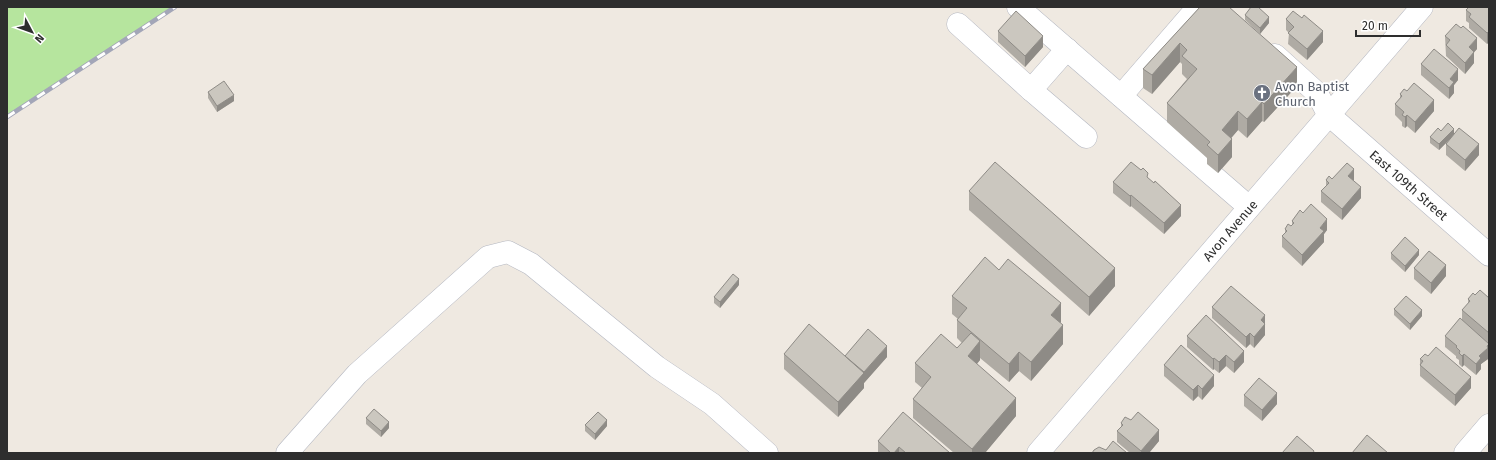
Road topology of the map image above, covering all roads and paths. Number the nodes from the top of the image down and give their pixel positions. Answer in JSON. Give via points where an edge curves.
{"nodes":[{"id":1,"x":1018,"y":7,"type":"edge"},
{"id":2,"x":1198,"y":7,"type":"edge"},
{"id":3,"x":1422,"y":7,"type":"edge"},
{"id":4,"x":958,"y":24,"type":"dead end"},
{"id":5,"x":1257,"y":40,"type":"edge"},
{"id":6,"x":1067,"y":49,"type":"junction"},
{"id":7,"x":1031,"y":90,"type":"junction"},
{"id":8,"x":1121,"y":96,"type":"junction"},
{"id":9,"x":1328,"y":114,"type":"junction"},
{"id":10,"x":1086,"y":137,"type":"dead end"},
{"id":11,"x":1249,"y":207,"type":"junction"},
{"id":12,"x":1489,"y":255,"type":"edge"},
{"id":13,"x":1489,"y":425,"type":"edge"},
{"id":14,"x":287,"y":453,"type":"edge"},
{"id":15,"x":767,"y":453,"type":"edge"},
{"id":16,"x":1038,"y":453,"type":"edge"},
{"id":17,"x":1465,"y":453,"type":"edge"}],
"edges":[{"from":1,"to":6,"type":"street"},
{"from":2,"to":8,"type":"street"},
{"from":3,"to":9,"type":"street","name":"Avon Avenue"},
{"from":4,"to":7,"type":"street"},
{"from":5,"to":9,"type":"street","via":[[1317,93]]},
{"from":6,"to":7,"type":"street"},
{"from":6,"to":8,"type":"street"},
{"from":7,"to":10,"type":"street"},
{"from":8,"to":11,"type":"street"},
{"from":9,"to":11,"type":"street","name":"Avon Avenue"},
{"from":9,"to":12,"type":"street","name":"East 109th Street"},
{"from":11,"to":16,"type":"street","name":"Avon Avenue"},
{"from":13,"to":17,"type":"street"},
{"from":14,"to":15,"type":"street","via":[[363,369],[488,257],[508,252],[531,264],[657,367],[712,404]]}]}
